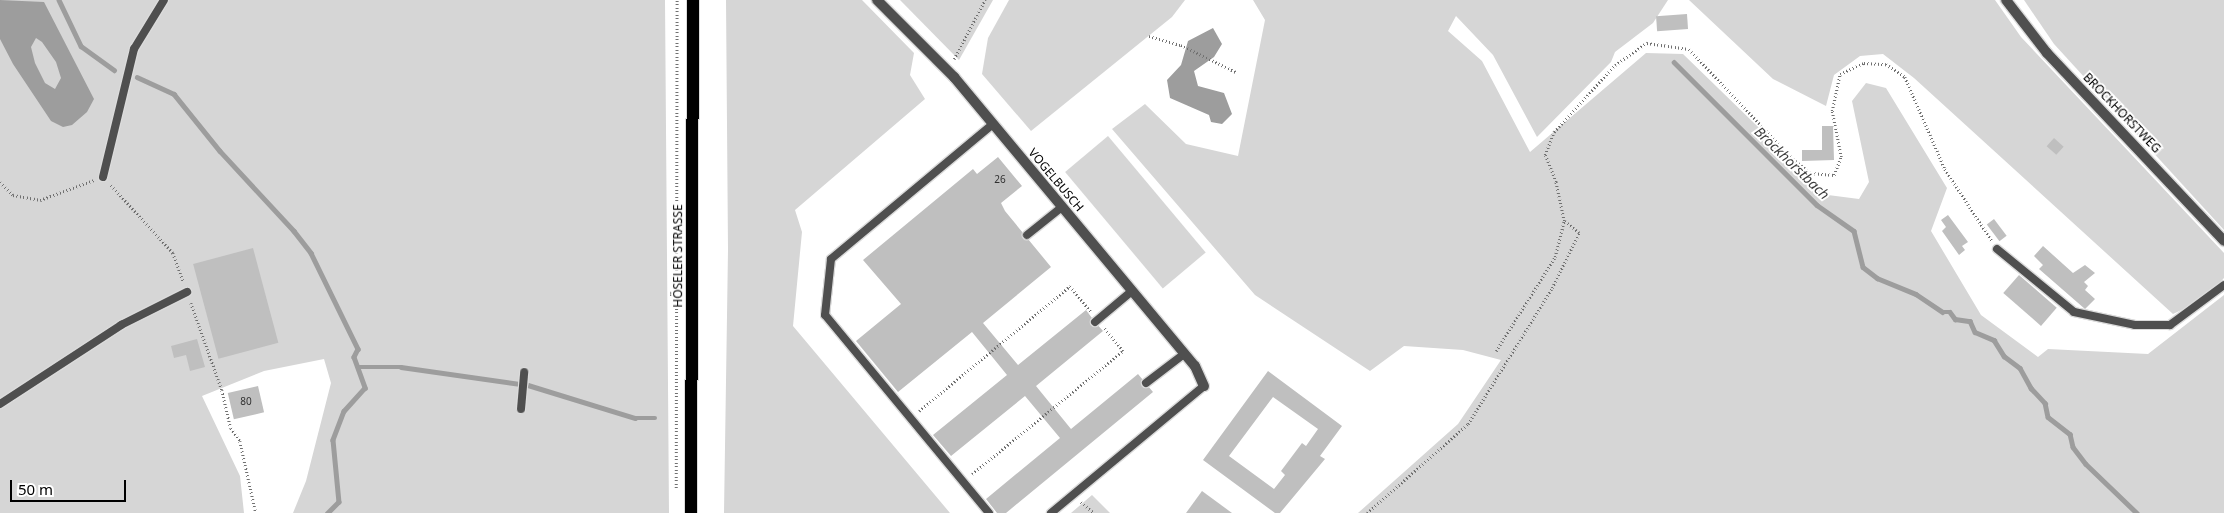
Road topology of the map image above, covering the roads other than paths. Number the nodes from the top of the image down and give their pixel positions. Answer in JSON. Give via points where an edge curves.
{"nodes":[{"id":1,"x":164,"y":0,"type":"edge"},
{"id":2,"x":693,"y":0,"type":"edge"},
{"id":3,"x":877,"y":0,"type":"edge"},
{"id":4,"x":2006,"y":0,"type":"edge"},
{"id":5,"x":992,"y":124,"type":"junction"},
{"id":6,"x":102,"y":177,"type":"dead end"},
{"id":7,"x":1062,"y":207,"type":"junction"},
{"id":8,"x":1027,"y":235,"type":"dead end"},
{"id":9,"x":2224,"y":241,"type":"edge"},
{"id":10,"x":1997,"y":248,"type":"road end"},
{"id":11,"x":2224,"y":285,"type":"edge"},
{"id":12,"x":1132,"y":291,"type":"junction"},
{"id":13,"x":187,"y":292,"type":"dead end"},
{"id":14,"x":1097,"y":321,"type":"road end"},
{"id":15,"x":1184,"y":354,"type":"junction"},
{"id":16,"x":524,"y":372,"type":"dead end"},
{"id":17,"x":1146,"y":383,"type":"dead end"},
{"id":18,"x":1204,"y":386,"type":"joint"},
{"id":19,"x":0,"y":404,"type":"edge"},
{"id":20,"x":521,"y":409,"type":"dead end"},
{"id":21,"x":691,"y":513,"type":"edge"},
{"id":22,"x":989,"y":513,"type":"edge"},
{"id":23,"x":1050,"y":513,"type":"edge"}],
"edges":[{"from":1,"to":6,"type":"lane","via":[[134,49]]},
{"from":2,"to":21,"type":"main road","name":"HÖSELER STRASSE"},
{"from":3,"to":5,"type":"street","name":"VOGELBUSCH","via":[[947,71]]},
{"from":4,"to":9,"type":"street","name":"BROCKHORSTWEG","via":[[2048,54]]},
{"from":5,"to":7,"type":"street","name":"VOGELBUSCH"},
{"from":5,"to":22,"type":"lane","via":[[831,259],[825,315]]},
{"from":7,"to":8,"type":"lane"},
{"from":7,"to":12,"type":"street","name":"VOGELBUSCH"},
{"from":10,"to":11,"type":"lane","via":[[2074,312],[2135,325],[2170,325]]},
{"from":12,"to":14,"type":"lane"},
{"from":12,"to":15,"type":"street","name":"VOGELBUSCH"},
{"from":13,"to":19,"type":"lane","via":[[121,325]]},
{"from":15,"to":17,"type":"lane"},
{"from":15,"to":18,"type":"street","name":"VOGELBUSCH","via":[[1195,366]]},
{"from":16,"to":20,"type":"lane"},
{"from":18,"to":23,"type":"lane"}]}
